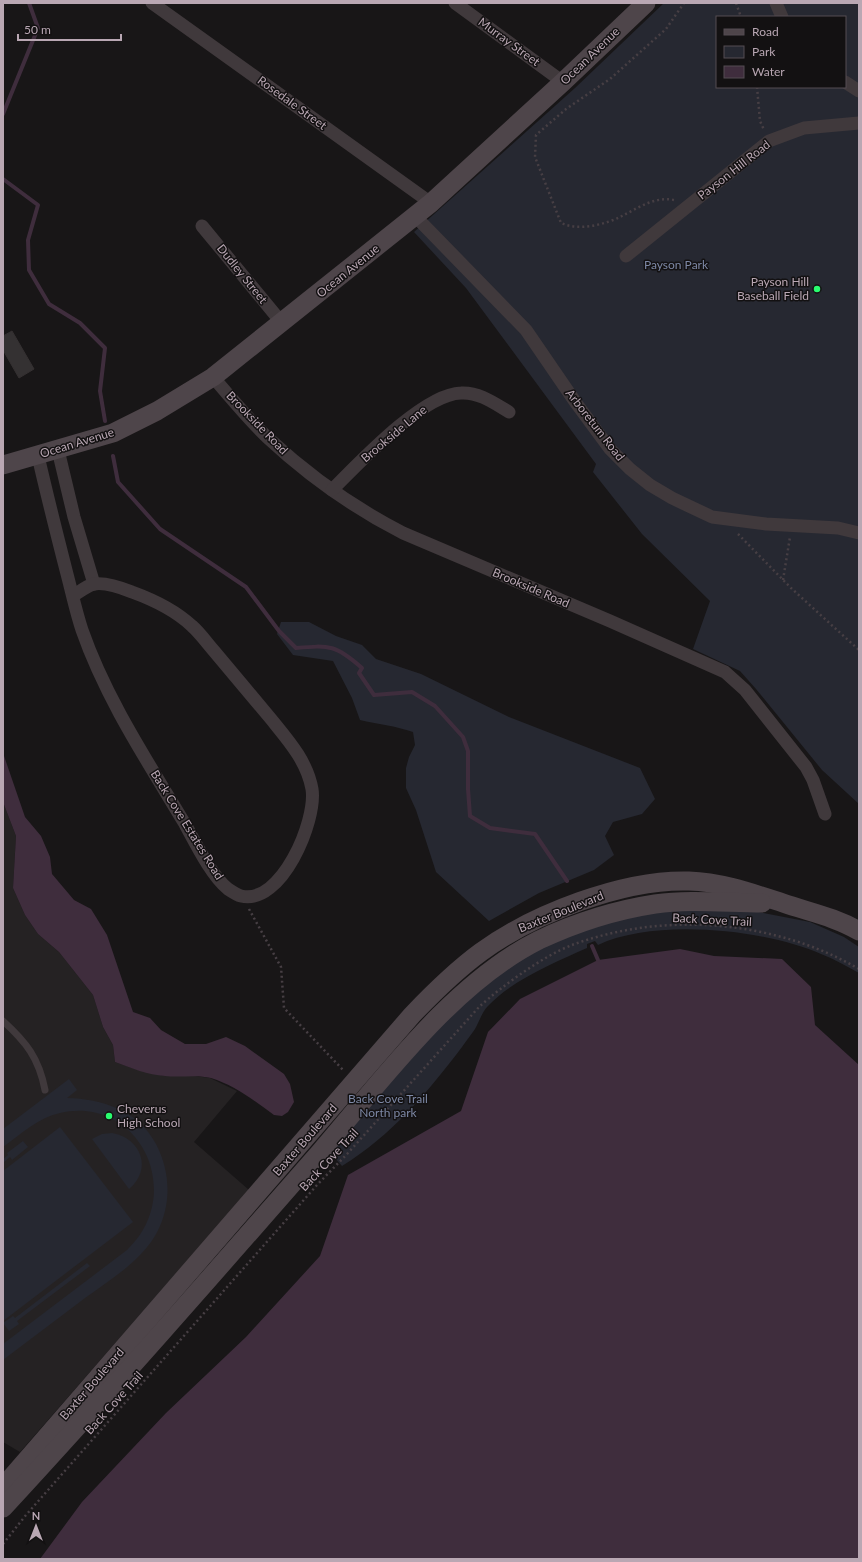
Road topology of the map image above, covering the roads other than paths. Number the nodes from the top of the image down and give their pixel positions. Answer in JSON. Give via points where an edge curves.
{"nodes":[{"id":1,"x":152,"y":3,"type":"edge"},
{"id":2,"x":455,"y":3,"type":"edge"},
{"id":3,"x":646,"y":3,"type":"edge"},
{"id":4,"x":776,"y":3,"type":"edge"},
{"id":5,"x":782,"y":16,"type":"edge"},
{"id":6,"x":563,"y":82,"type":"junction"},
{"id":7,"x":846,"y":83,"type":"edge"},
{"id":8,"x":859,"y":91,"type":"edge"},
{"id":9,"x":859,"y":123,"type":"edge"},
{"id":10,"x":431,"y":203,"type":"junction"},
{"id":11,"x":415,"y":216,"type":"junction"},
{"id":12,"x":202,"y":226,"type":"dead end"},
{"id":13,"x":626,"y":256,"type":"dead end"},
{"id":14,"x":282,"y":323,"type":"junction"},
{"id":15,"x":213,"y":377,"type":"junction"},
{"id":16,"x":509,"y":412,"type":"dead end"},
{"id":17,"x":58,"y":450,"type":"junction"},
{"id":18,"x":38,"y":456,"type":"junction"},
{"id":19,"x":3,"y":465,"type":"edge"},
{"id":20,"x":332,"y":490,"type":"junction"},
{"id":21,"x":859,"y":533,"type":"edge"},
{"id":22,"x":94,"y":584,"type":"junction"},
{"id":23,"x":73,"y":596,"type":"junction"},
{"id":24,"x":825,"y":814,"type":"dead end"},
{"id":25,"x":786,"y":904,"type":"junction"},
{"id":26,"x":859,"y":931,"type":"edge"},
{"id":27,"x":3,"y":1021,"type":"edge"},
{"id":28,"x":45,"y":1090,"type":"dead end"},
{"id":29,"x":3,"y":1487,"type":"edge"},
{"id":30,"x":3,"y":1508,"type":"edge"}],
"edges":[{"from":1,"to":10,"type":"street","name":"Rosedale Street"},
{"from":2,"to":6,"type":"street","name":"Murray Street"},
{"from":3,"to":6,"type":"street","name":"Ocean Avenue"},
{"from":4,"to":5,"type":"street"},
{"from":6,"to":10,"type":"street","name":"Ocean Avenue"},
{"from":7,"to":8,"type":"street"},
{"from":9,"to":13,"type":"street","name":"Payson Hill Road","via":[[804,128],[769,141]]},
{"from":10,"to":11,"type":"street","name":"Ocean Avenue"},
{"from":11,"to":14,"type":"street","name":"Ocean Avenue"},
{"from":11,"to":21,"type":"street","name":"Arboretum Road","via":[[526,330],[593,427],[630,469],[650,485],[712,517],[838,528]]},
{"from":12,"to":14,"type":"street","name":"Dudley Street"},
{"from":14,"to":15,"type":"street","name":"Ocean Avenue"},
{"from":15,"to":17,"type":"street","name":"Ocean Avenue","via":[[124,428]]},
{"from":15,"to":20,"type":"street","name":"Brookside Road","via":[[268,438]]},
{"from":16,"to":20,"type":"street","name":"Brookside Lane","via":[[486,397],[462,393],[438,399],[416,413]]},
{"from":17,"to":18,"type":"street","name":"Ocean Avenue"},
{"from":17,"to":22,"type":"street"},
{"from":18,"to":19,"type":"street","name":"Ocean Avenue"},
{"from":18,"to":23,"type":"street","name":"Back Cove Estates Road"},
{"from":20,"to":24,"type":"street","name":"Brookside Road","via":[[403,533],[725,672],[744,690],[806,767]]},
{"from":22,"to":23,"type":"street"},
{"from":22,"to":23,"type":"street","name":"Back Cove Estates Road","via":[[124,589],[147,598],[172,611],[192,626],[302,760],[312,792],[312,809],[303,841],[270,889],[256,896],[242,896],[229,890],[206,860],[123,719],[93,658]]},
{"from":25,"to":26,"type":"street","name":"Baxter Boulevard","via":[[836,920]]},
{"from":25,"to":29,"type":"street","name":"Baxter Boulevard","via":[[715,884],[664,882],[607,893],[548,915],[482,951],[440,986],[412,1015]]},
{"from":25,"to":30,"type":"street","name":"Baxter Boulevard","via":[[694,902],[633,908],[597,918],[538,941],[498,965],[472,985],[414,1044],[162,1332]]},
{"from":27,"to":28,"type":"lane","via":[[31,1050],[41,1068]]}]}
